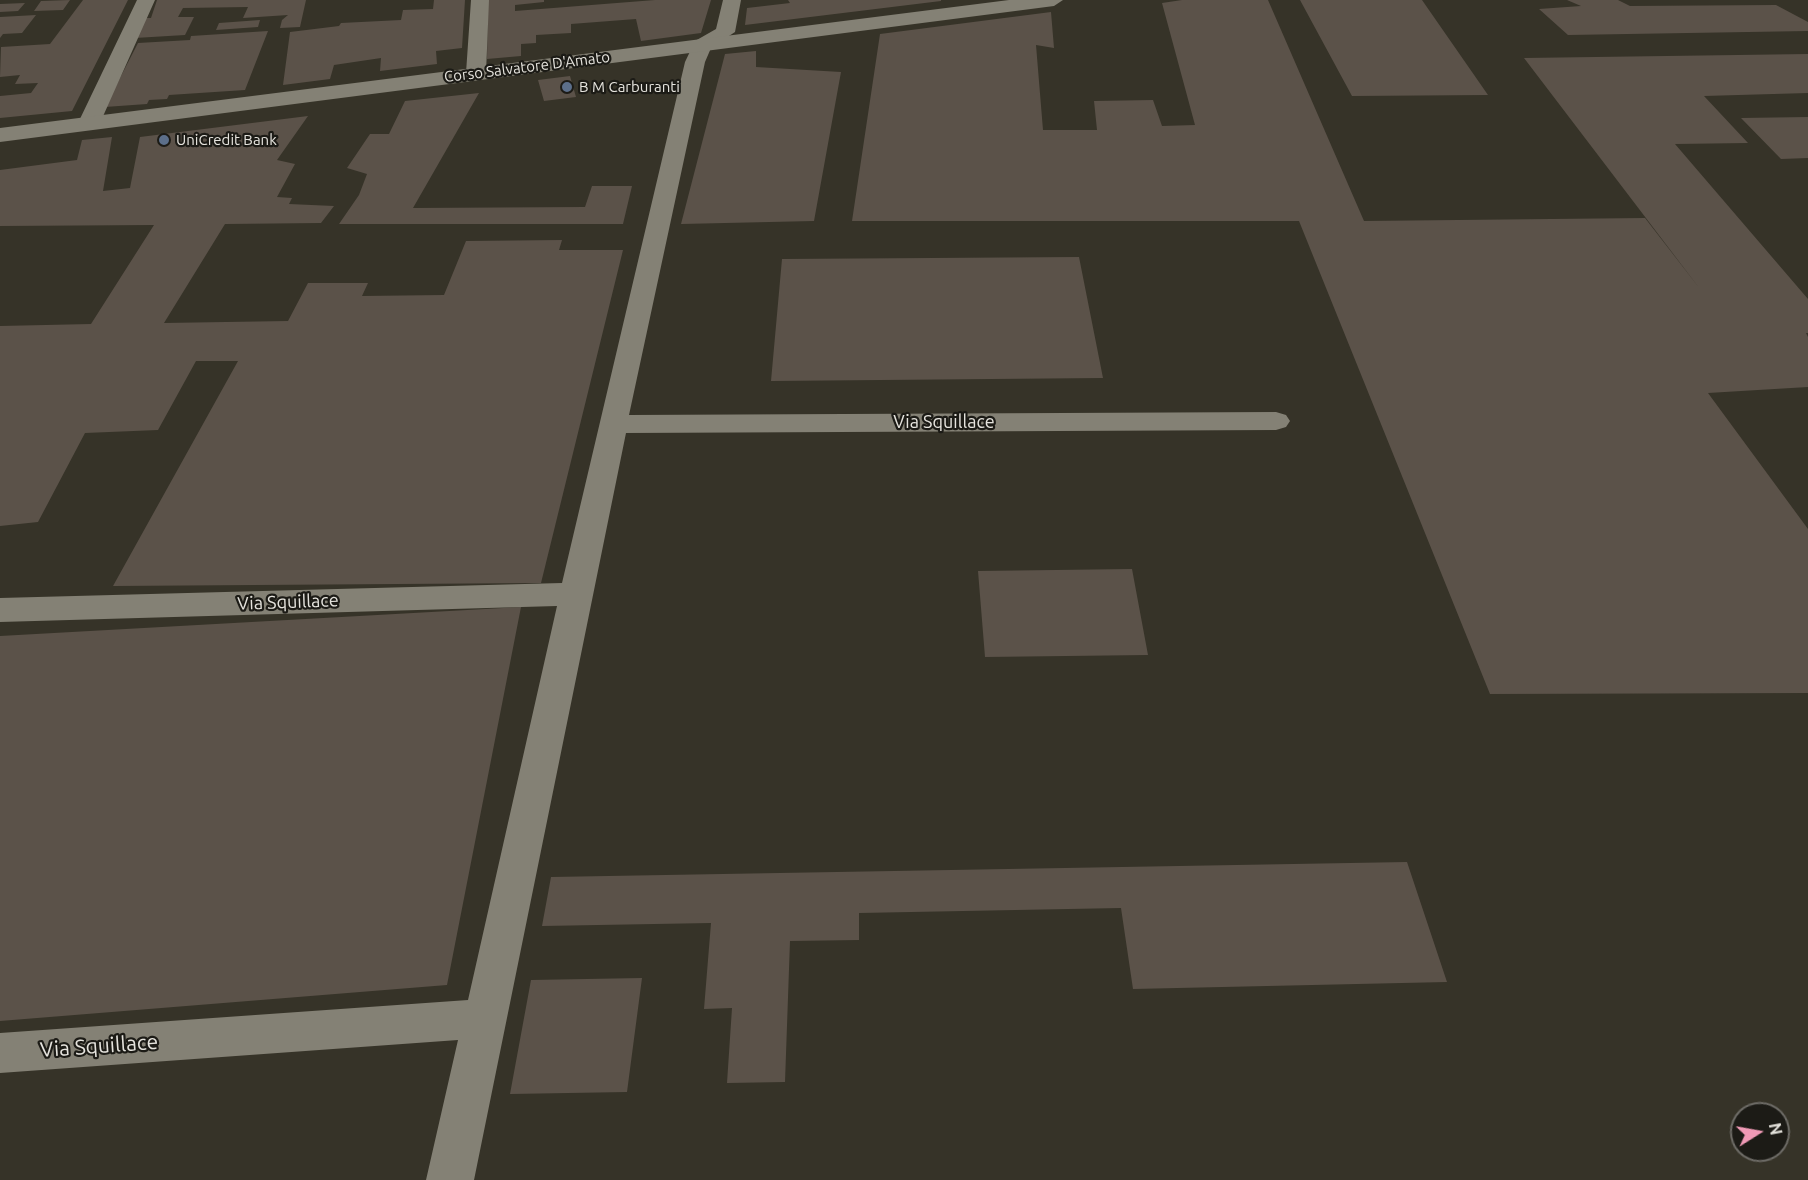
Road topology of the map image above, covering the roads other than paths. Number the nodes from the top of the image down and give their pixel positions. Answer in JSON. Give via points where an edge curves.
{"nodes":[{"id":1,"x":146,"y":0,"type":"edge"},
{"id":2,"x":480,"y":0,"type":"edge"},
{"id":3,"x":732,"y":0,"type":"edge"},
{"id":4,"x":1054,"y":0,"type":"edge"},
{"id":5,"x":702,"y":45,"type":"junction"},
{"id":6,"x":476,"y":73,"type":"junction"},
{"id":7,"x":89,"y":123,"type":"junction"},
{"id":8,"x":0,"y":135,"type":"edge"},
{"id":9,"x":1276,"y":421,"type":"dead end"},
{"id":10,"x":613,"y":424,"type":"junction"},
{"id":11,"x":577,"y":594,"type":"junction"},
{"id":12,"x":0,"y":610,"type":"edge"},
{"id":13,"x":485,"y":1018,"type":"junction"},
{"id":14,"x":0,"y":1053,"type":"edge"},
{"id":15,"x":450,"y":1180,"type":"edge"}],
"edges":[{"from":1,"to":7,"type":"street"},
{"from":2,"to":6,"type":"street"},
{"from":3,"to":5,"type":"street","via":[[725,32]]},
{"from":4,"to":5,"type":"street","name":"Corso Salvatore D'Amato"},
{"from":5,"to":6,"type":"street","name":"Corso Salvatore D'Amato"},
{"from":5,"to":10,"type":"street"},
{"from":6,"to":7,"type":"street","name":"Corso Salvatore D'Amato"},
{"from":7,"to":8,"type":"street","name":"Corso Salvatore D'Amato"},
{"from":9,"to":10,"type":"street","name":"Via Squillace"},
{"from":10,"to":11,"type":"street"},
{"from":11,"to":12,"type":"street","name":"Via Squillace"},
{"from":11,"to":13,"type":"street"},
{"from":13,"to":14,"type":"street","name":"Via Squillace"},
{"from":13,"to":15,"type":"street"}]}
